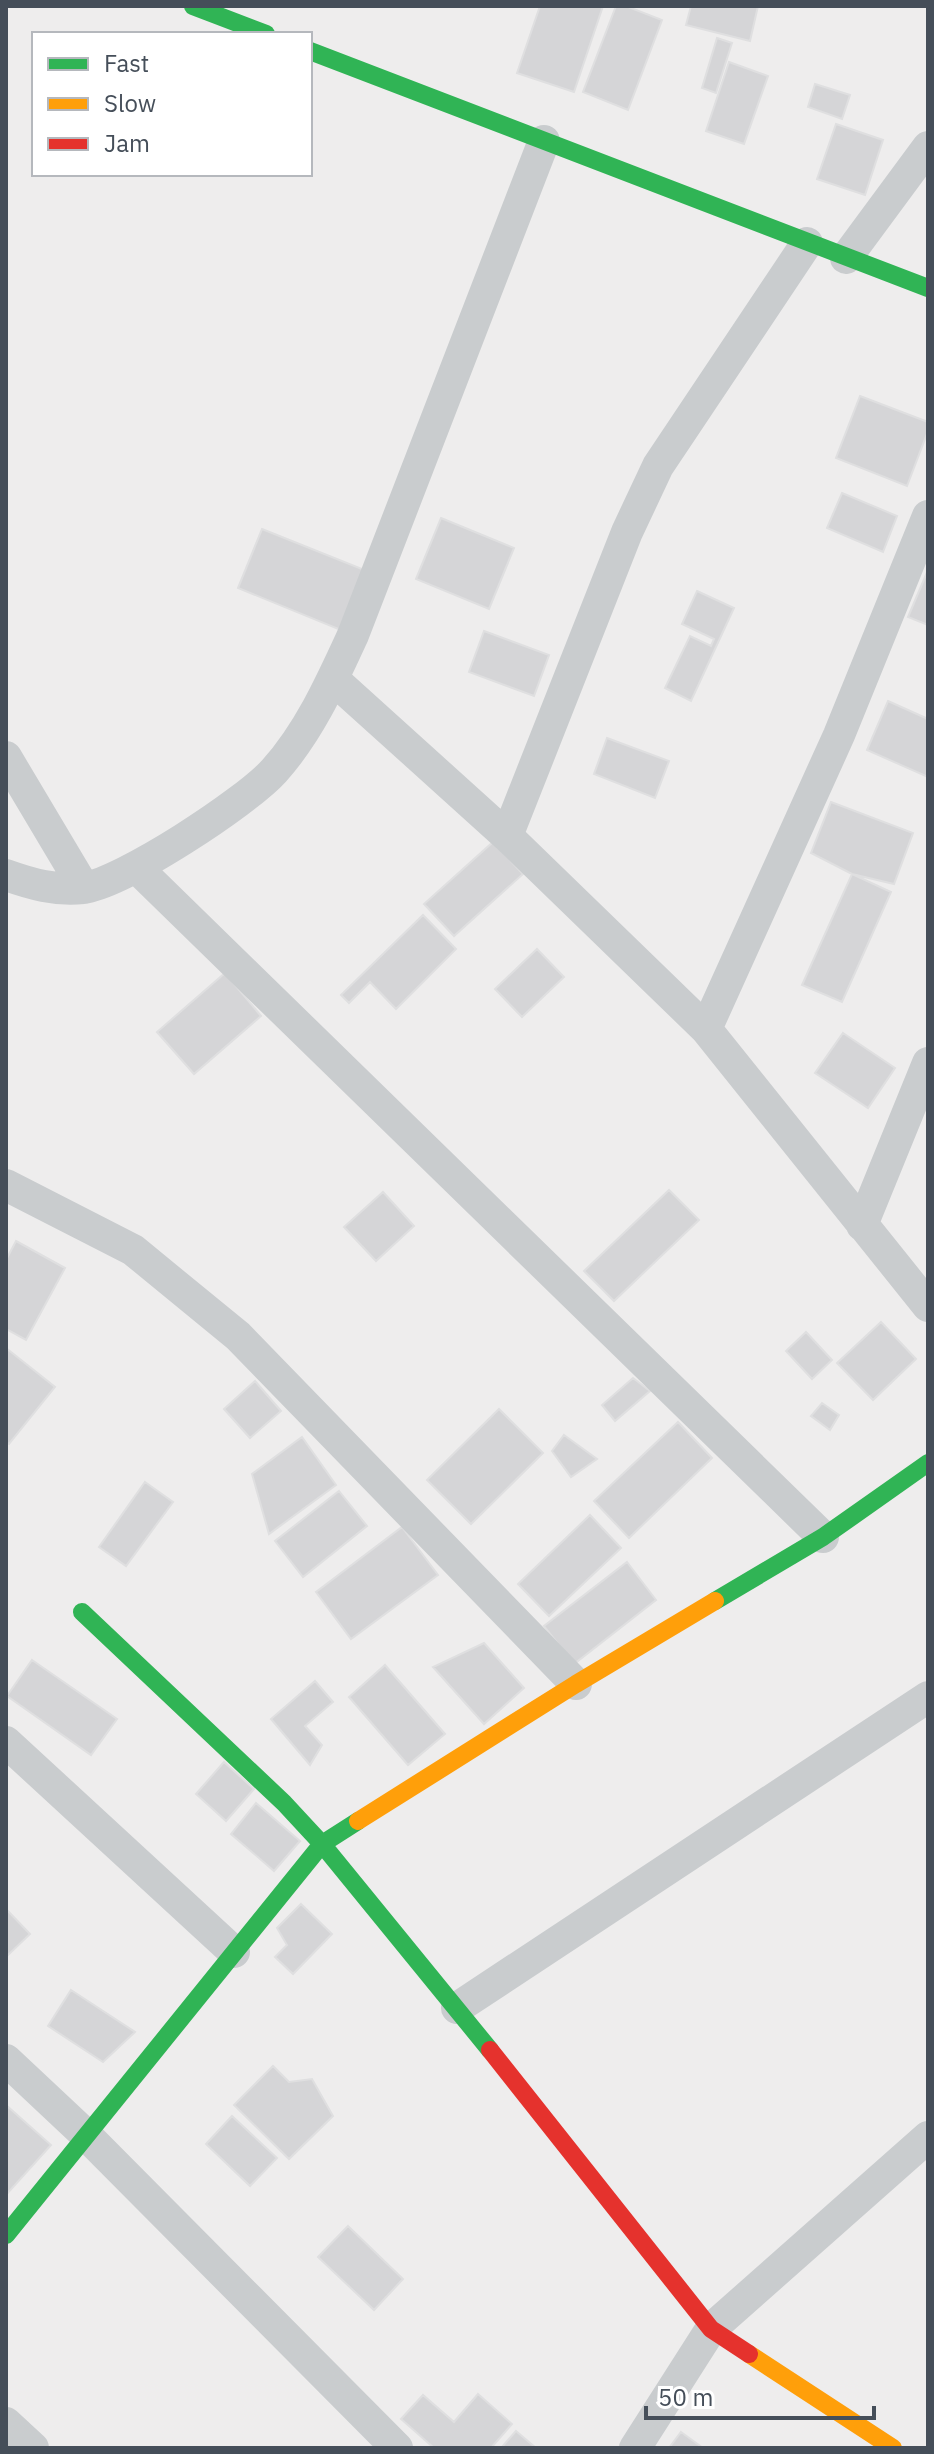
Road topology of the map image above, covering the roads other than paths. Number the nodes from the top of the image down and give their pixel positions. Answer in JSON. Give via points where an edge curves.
{"nodes":[{"id":1,"x":193,"y":6,"type":"edge"},
{"id":2,"x":261,"y":32,"type":"edge"},
{"id":3,"x":312,"y":52,"type":"edge"},
{"id":4,"x":544,"y":141,"type":"junction"},
{"id":5,"x":928,"y":147,"type":"edge"},
{"id":6,"x":807,"y":243,"type":"junction"},
{"id":7,"x":846,"y":258,"type":"junction"},
{"id":8,"x":928,"y":288,"type":"edge"},
{"id":9,"x":928,"y":516,"type":"edge"},
{"id":10,"x":333,"y":679,"type":"junction"},
{"id":11,"x":6,"y":757,"type":"edge"},
{"id":12,"x":507,"y":836,"type":"junction"},
{"id":13,"x":136,"y":867,"type":"junction"},
{"id":14,"x":6,"y":875,"type":"edge"},
{"id":15,"x":84,"y":888,"type":"junction"},
{"id":16,"x":706,"y":1029,"type":"junction"},
{"id":17,"x":928,"y":1063,"type":"edge"},
{"id":18,"x":6,"y":1185,"type":"edge"},
{"id":19,"x":862,"y":1225,"type":"junction"},
{"id":20,"x":928,"y":1306,"type":"edge"},
{"id":21,"x":928,"y":1463,"type":"edge"},
{"id":22,"x":823,"y":1537,"type":"junction"},
{"id":23,"x":82,"y":1612,"type":"dead end"},
{"id":24,"x":576,"y":1684,"type":"junction"},
{"id":25,"x":928,"y":1697,"type":"edge"},
{"id":26,"x":6,"y":1742,"type":"edge"},
{"id":27,"x":322,"y":1844,"type":"junction"},
{"id":28,"x":234,"y":1952,"type":"junction"},
{"id":29,"x":457,"y":2008,"type":"junction"},
{"id":30,"x":6,"y":2060,"type":"edge"},
{"id":31,"x":86,"y":2135,"type":"junction"},
{"id":32,"x":928,"y":2137,"type":"edge"},
{"id":33,"x":6,"y":2235,"type":"edge"},
{"id":34,"x":711,"y":2329,"type":"junction"},
{"id":35,"x":6,"y":2423,"type":"edge"},
{"id":36,"x":33,"y":2448,"type":"edge"},
{"id":37,"x":397,"y":2448,"type":"edge"},
{"id":38,"x":635,"y":2448,"type":"edge"},
{"id":39,"x":893,"y":2448,"type":"edge"}],
"edges":[{"from":1,"to":2,"type":"street"},
{"from":3,"to":4,"type":"street"},
{"from":4,"to":6,"type":"street"},
{"from":4,"to":10,"type":"street"},
{"from":5,"to":7,"type":"street"},
{"from":6,"to":7,"type":"street"},
{"from":6,"to":12,"type":"street","via":[[658,466]]},
{"from":7,"to":8,"type":"street"},
{"from":9,"to":16,"type":"street","via":[[839,735]]},
{"from":10,"to":12,"type":"street"},
{"from":10,"to":13,"type":"street","via":[[303,733],[273,772],[246,797]]},
{"from":11,"to":15,"type":"street"},
{"from":12,"to":16,"type":"street"},
{"from":13,"to":15,"type":"street"},
{"from":13,"to":22,"type":"street"},
{"from":14,"to":15,"type":"street","via":[[39,887]]},
{"from":16,"to":19,"type":"street"},
{"from":17,"to":19,"type":"street"},
{"from":18,"to":24,"type":"street","via":[[133,1250],[238,1336]]},
{"from":19,"to":20,"type":"street"},
{"from":21,"to":22,"type":"street"},
{"from":22,"to":24,"type":"street"},
{"from":23,"to":27,"type":"street"},
{"from":24,"to":27,"type":"street"},
{"from":25,"to":29,"type":"street"},
{"from":26,"to":28,"type":"street"},
{"from":27,"to":28,"type":"street"},
{"from":27,"to":29,"type":"street"},
{"from":28,"to":31,"type":"street"},
{"from":29,"to":34,"type":"street"},
{"from":30,"to":31,"type":"street"},
{"from":31,"to":33,"type":"street"},
{"from":31,"to":37,"type":"street"},
{"from":32,"to":34,"type":"street"},
{"from":34,"to":38,"type":"street"},
{"from":34,"to":39,"type":"street"},
{"from":35,"to":36,"type":"street"}]}
